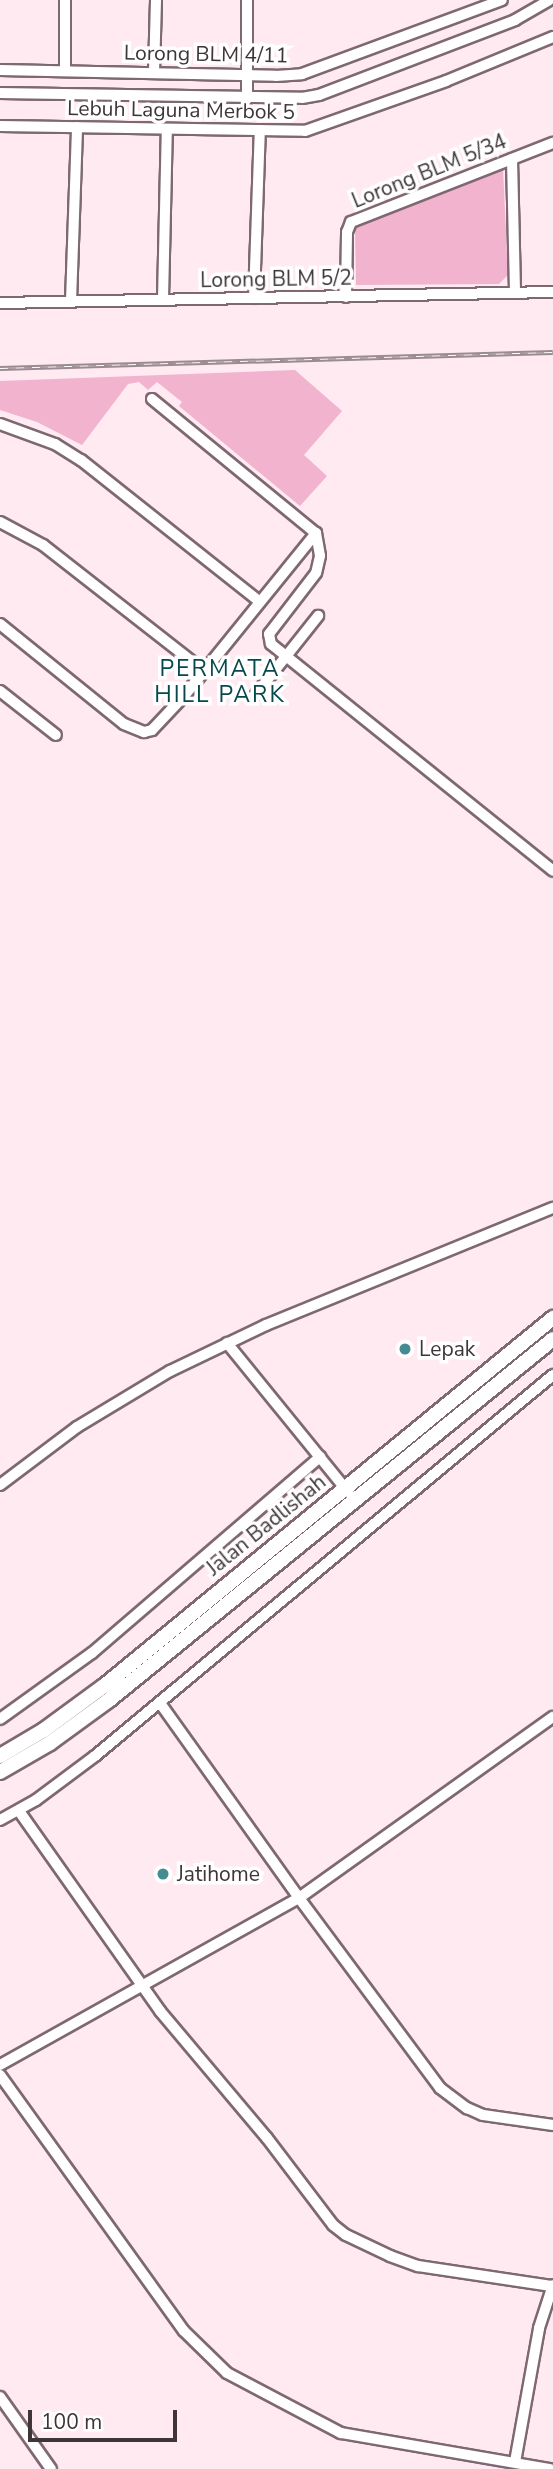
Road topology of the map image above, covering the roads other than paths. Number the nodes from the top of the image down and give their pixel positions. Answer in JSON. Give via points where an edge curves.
{"nodes":[{"id":1,"x":65,"y":0,"type":"edge"},
{"id":2,"x":156,"y":0,"type":"edge"},
{"id":3,"x":247,"y":0,"type":"edge"},
{"id":4,"x":502,"y":0,"type":"edge"},
{"id":5,"x":549,"y":0,"type":"edge"},
{"id":6,"x":553,"y":37,"type":"edge"},
{"id":7,"x":0,"y":70,"type":"edge"},
{"id":8,"x":65,"y":70,"type":"junction"},
{"id":9,"x":155,"y":72,"type":"junction"},
{"id":10,"x":247,"y":75,"type":"junction"},
{"id":11,"x":0,"y":93,"type":"edge"},
{"id":12,"x":247,"y":99,"type":"junction"},
{"id":13,"x":0,"y":125,"type":"edge"},
{"id":14,"x":77,"y":127,"type":"junction"},
{"id":15,"x":167,"y":129,"type":"junction"},
{"id":16,"x":260,"y":130,"type":"junction"},
{"id":17,"x":553,"y":143,"type":"edge"},
{"id":18,"x":512,"y":159,"type":"junction"},
{"id":19,"x":515,"y":292,"type":"junction"},
{"id":20,"x":553,"y":292,"type":"edge"},
{"id":21,"x":346,"y":297,"type":"junction"},
{"id":22,"x":163,"y":299,"type":"junction"},
{"id":23,"x":254,"y":299,"type":"junction"},
{"id":24,"x":71,"y":301,"type":"junction"},
{"id":25,"x":0,"y":303,"type":"edge"},
{"id":26,"x":152,"y":399,"type":"dead end"},
{"id":27,"x":0,"y":424,"type":"edge"},
{"id":28,"x":0,"y":522,"type":"edge"},
{"id":29,"x":316,"y":534,"type":"junction"},
{"id":30,"x":260,"y":602,"type":"junction"},
{"id":31,"x":318,"y":616,"type":"dead end"},
{"id":32,"x":0,"y":624,"type":"edge"},
{"id":33,"x":286,"y":657,"type":"junction"},
{"id":34,"x":204,"y":671,"type":"junction"},
{"id":35,"x":0,"y":691,"type":"edge"},
{"id":36,"x":256,"y":694,"type":"dead end"},
{"id":37,"x":55,"y":735,"type":"dead end"},
{"id":38,"x":553,"y":871,"type":"edge"},
{"id":39,"x":553,"y":1208,"type":"edge"},
{"id":40,"x":553,"y":1318,"type":"edge"},
{"id":41,"x":553,"y":1339,"type":"edge"},
{"id":42,"x":226,"y":1343,"type":"junction"},
{"id":43,"x":553,"y":1375,"type":"edge"},
{"id":44,"x":320,"y":1457,"type":"junction"},
{"id":45,"x":0,"y":1485,"type":"edge"},
{"id":46,"x":345,"y":1488,"type":"junction"},
{"id":47,"x":355,"y":1500,"type":"junction"},
{"id":48,"x":160,"y":1703,"type":"junction"},
{"id":49,"x":553,"y":1717,"type":"edge"},
{"id":50,"x":0,"y":1719,"type":"edge"},
{"id":51,"x":0,"y":1756,"type":"edge"},
{"id":52,"x":0,"y":1772,"type":"edge"},
{"id":53,"x":19,"y":1811,"type":"junction"},
{"id":54,"x":0,"y":1820,"type":"edge"},
{"id":55,"x":299,"y":1898,"type":"junction"},
{"id":56,"x":144,"y":1986,"type":"junction"},
{"id":57,"x":0,"y":2066,"type":"edge"},
{"id":58,"x":0,"y":2075,"type":"edge"},
{"id":59,"x":553,"y":2125,"type":"edge"},
{"id":60,"x":553,"y":2285,"type":"edge"},
{"id":61,"x":0,"y":2397,"type":"edge"},
{"id":62,"x":515,"y":2462,"type":"junction"},
{"id":63,"x":51,"y":2469,"type":"edge"},
{"id":64,"x":550,"y":2469,"type":"edge"}],
"edges":[{"from":1,"to":8,"type":"street"},
{"from":2,"to":9,"type":"street"},
{"from":3,"to":10,"type":"street"},
{"from":4,"to":10,"type":"street","name":"Lorong BLM 4/11","via":[[314,70]]},
{"from":5,"to":12,"type":"street","name":"Lebuh Laguna Merbok 5","via":[[515,20],[319,95]]},
{"from":6,"to":16,"type":"street","name":"Lebuh Laguna Merbok 5","via":[[328,125],[305,131]]},
{"from":7,"to":8,"type":"street","name":"Lorong BLM 4/11"},
{"from":8,"to":9,"type":"street","name":"Lorong BLM 4/11"},
{"from":9,"to":10,"type":"street","name":"Lorong BLM 4/11"},
{"from":10,"to":12,"type":"street"},
{"from":11,"to":12,"type":"street","name":"Lebuh Laguna Merbok 5"},
{"from":13,"to":14,"type":"street","name":"Lebuh Laguna Merbok 5"},
{"from":14,"to":15,"type":"street","name":"Lebuh Laguna Merbok 5"},
{"from":14,"to":24,"type":"street"},
{"from":15,"to":16,"type":"street","name":"Lebuh Laguna Merbok 5"},
{"from":15,"to":22,"type":"street"},
{"from":16,"to":23,"type":"street"},
{"from":17,"to":18,"type":"street","name":"Lorong BLM 5/34"},
{"from":18,"to":19,"type":"street"},
{"from":18,"to":21,"type":"street","name":"Lorong BLM 5/34","via":[[351,222]]},
{"from":19,"to":20,"type":"street","name":"Lorong BLM 5/2"},
{"from":19,"to":21,"type":"street","name":"Lorong BLM 5/2"},
{"from":21,"to":23,"type":"street","name":"Lorong BLM 5/2"},
{"from":22,"to":23,"type":"street","name":"Lorong BLM 5/2"},
{"from":22,"to":24,"type":"street","name":"Lorong BLM 5/2"},
{"from":24,"to":25,"type":"street","name":"Lorong BLM 5/2"},
{"from":26,"to":29,"type":"street"},
{"from":27,"to":30,"type":"street","via":[[55,444],[81,460]]},
{"from":28,"to":34,"type":"street","via":[[43,545]]},
{"from":29,"to":30,"type":"street"},
{"from":29,"to":33,"type":"street","via":[[320,556],[316,573],[269,634],[271,643]]},
{"from":30,"to":34,"type":"street"},
{"from":31,"to":33,"type":"street"},
{"from":32,"to":34,"type":"street","via":[[124,724],[144,732],[161,722]]},
{"from":33,"to":36,"type":"street"},
{"from":33,"to":38,"type":"street"},
{"from":35,"to":37,"type":"street"},
{"from":39,"to":42,"type":"street"},
{"from":40,"to":46,"type":"main road","name":"Jalan Badlishah"},
{"from":41,"to":47,"type":"main road","name":"Jalan Badlishah"},
{"from":42,"to":44,"type":"street"},
{"from":42,"to":45,"type":"street","via":[[103,1409]]},
{"from":43,"to":48,"type":"street"},
{"from":44,"to":46,"type":"street"},
{"from":44,"to":50,"type":"street","via":[[92,1653]]},
{"from":46,"to":47,"type":"street"},
{"from":46,"to":51,"type":"main road","name":"Jalan Badlishah","via":[[104,1686]]},
{"from":47,"to":52,"type":"main road","name":"Jalan Badlishah","via":[[109,1700]]},
{"from":48,"to":53,"type":"street"},
{"from":48,"to":55,"type":"street"},
{"from":49,"to":55,"type":"street"},
{"from":53,"to":54,"type":"street"},
{"from":53,"to":56,"type":"street"},
{"from":55,"to":56,"type":"street"},
{"from":55,"to":59,"type":"street","via":[[440,2088],[483,2115]]},
{"from":56,"to":57,"type":"street"},
{"from":56,"to":60,"type":"street","via":[[321,2212],[346,2235],[418,2266]]},
{"from":58,"to":62,"type":"street","via":[[184,2331],[227,2373],[341,2433]]},
{"from":60,"to":62,"type":"street","via":[[539,2328]]},
{"from":61,"to":63,"type":"street"},
{"from":62,"to":64,"type":"street"}]}
